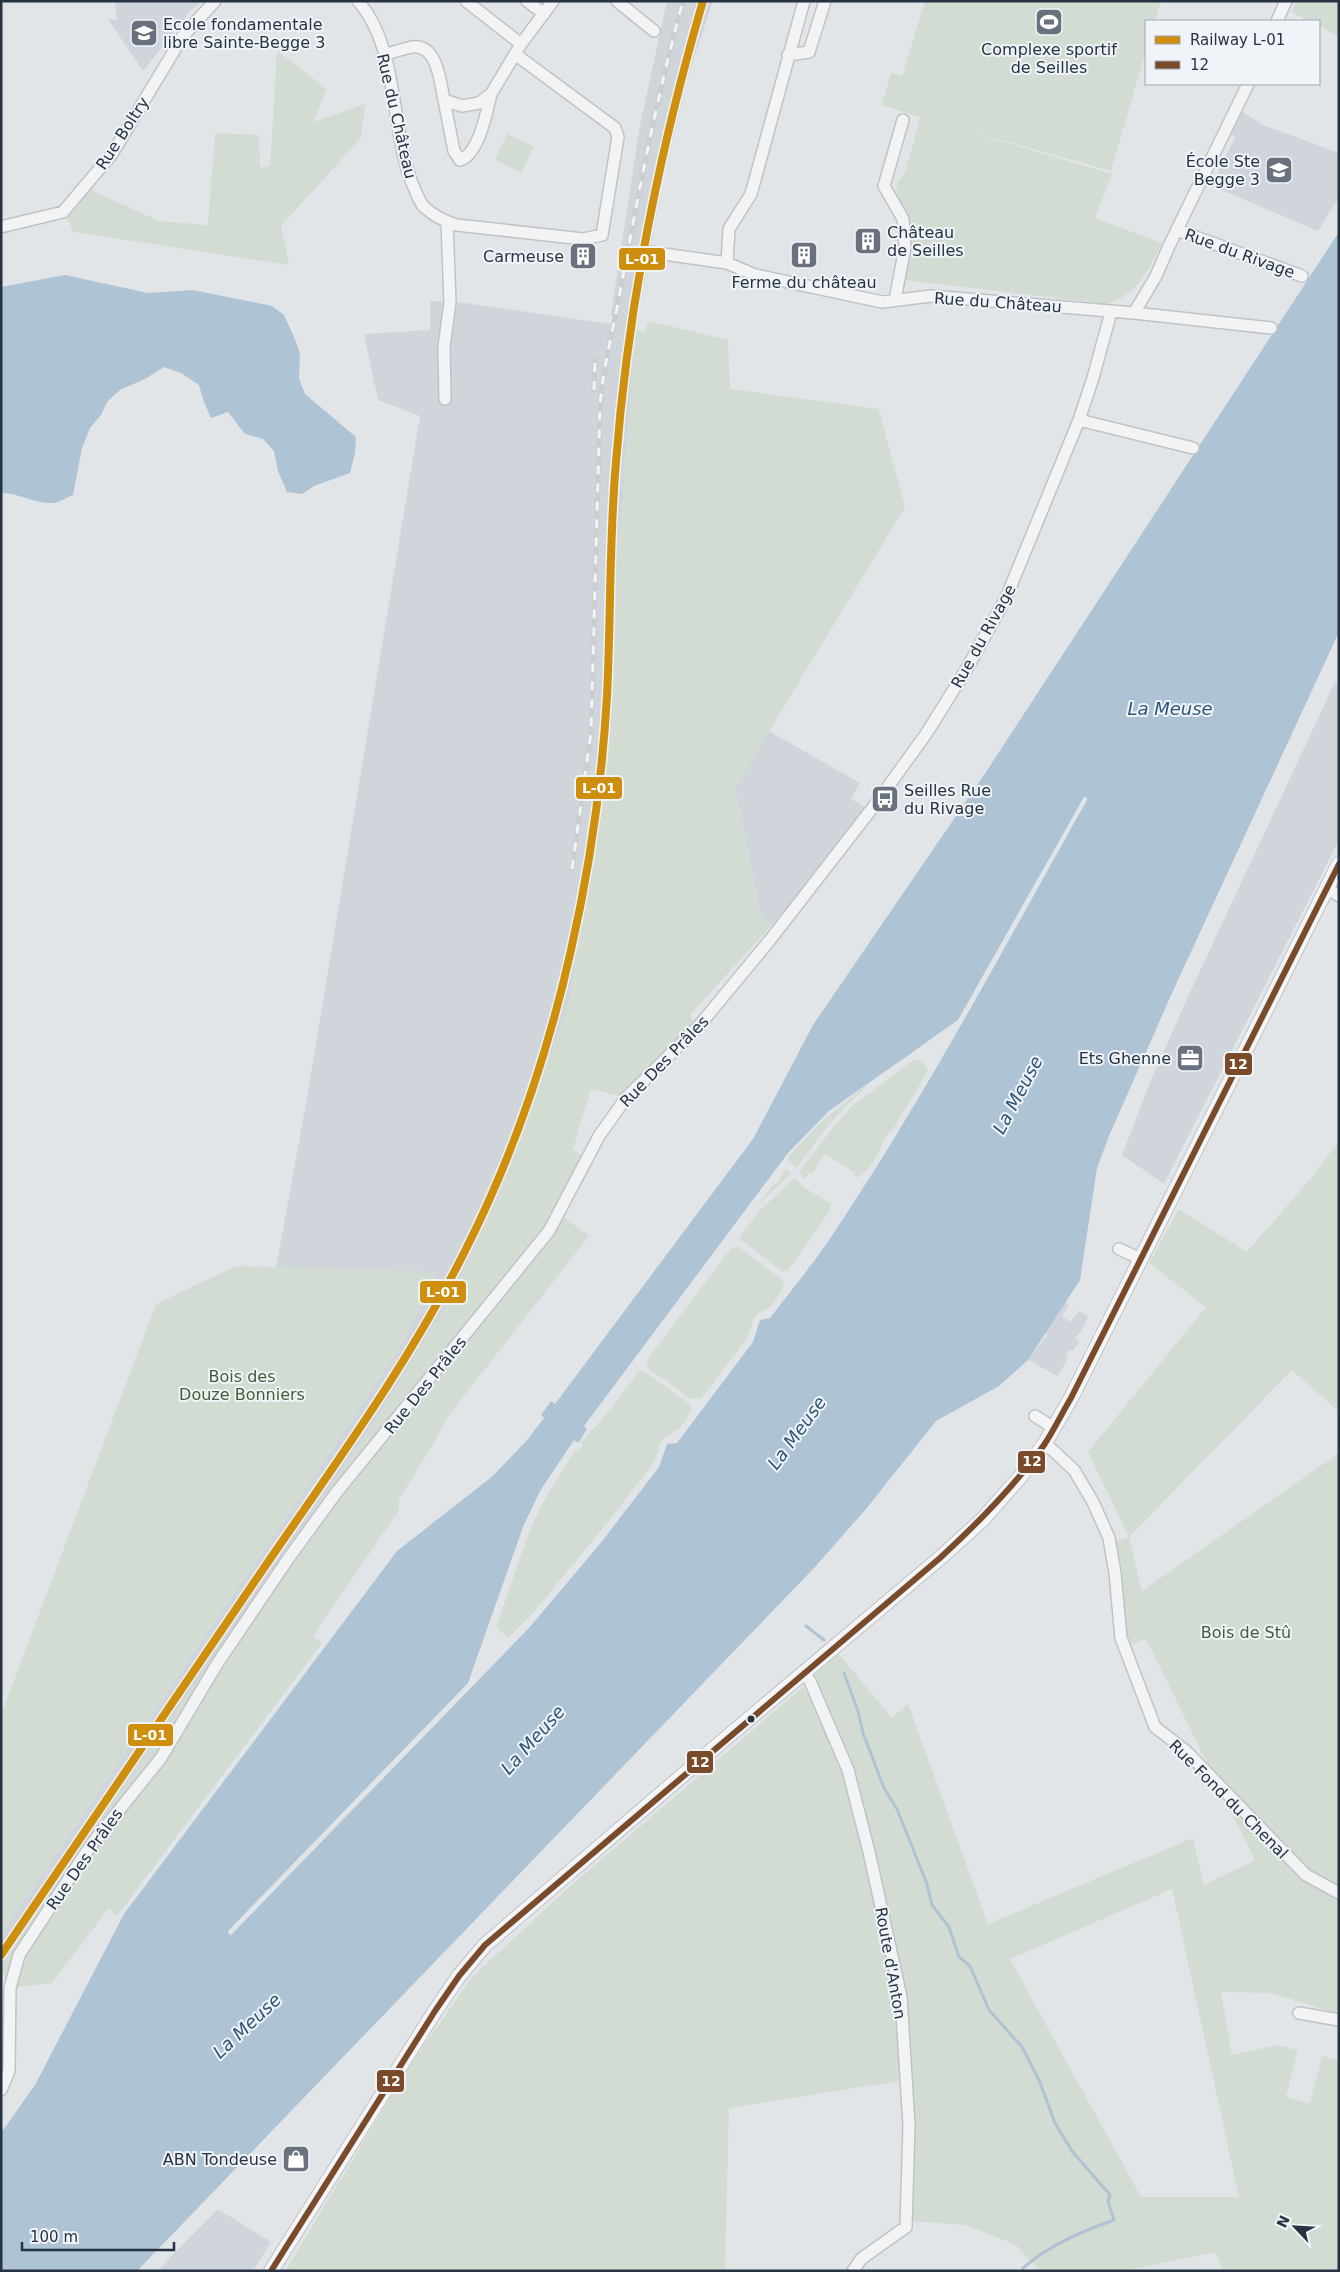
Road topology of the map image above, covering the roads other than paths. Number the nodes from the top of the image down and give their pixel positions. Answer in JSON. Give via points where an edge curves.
{"nodes":[{"id":1,"x":215,"y":1,"type":"edge"},
{"id":2,"x":358,"y":1,"type":"edge"},
{"id":3,"x":466,"y":1,"type":"edge"},
{"id":4,"x":527,"y":1,"type":"edge"},
{"id":5,"x":553,"y":1,"type":"edge"},
{"id":6,"x":616,"y":1,"type":"edge"},
{"id":7,"x":804,"y":1,"type":"edge"},
{"id":8,"x":825,"y":1,"type":"edge"},
{"id":9,"x":1286,"y":1,"type":"edge"},
{"id":10,"x":544,"y":14,"type":"junction"},
{"id":11,"x":1277,"y":20,"type":"edge"},
{"id":12,"x":654,"y":31,"type":"dead end"},
{"id":13,"x":518,"y":49,"type":"junction"},
{"id":14,"x":384,"y":55,"type":"junction"},
{"id":15,"x":788,"y":55,"type":"junction"},
{"id":16,"x":1248,"y":85,"type":"edge"},
{"id":17,"x":491,"y":94,"type":"junction"},
{"id":18,"x":444,"y":100,"type":"junction"},
{"id":19,"x":902,"y":120,"type":"dead end"},
{"id":20,"x":448,"y":222,"type":"junction"},
{"id":21,"x":1,"y":227,"type":"edge"},
{"id":22,"x":1177,"y":230,"type":"junction"},
{"id":23,"x":650,"y":252,"type":"dead end"},
{"id":24,"x":727,"y":263,"type":"junction"},
{"id":25,"x":1302,"y":276,"type":"dead end"},
{"id":26,"x":895,"y":300,"type":"junction"},
{"id":27,"x":1112,"y":312,"type":"junction"},
{"id":28,"x":1134,"y":313,"type":"junction"},
{"id":29,"x":1271,"y":328,"type":"dead end"},
{"id":30,"x":445,"y":399,"type":"dead end"},
{"id":31,"x":1079,"y":420,"type":"junction"},
{"id":32,"x":1193,"y":448,"type":"dead end"},
{"id":33,"x":852,"y":833,"type":"joint"},
{"id":34,"x":1339,"y":864,"type":"edge"},
{"id":35,"x":1333,"y":892,"type":"edge"},
{"id":36,"x":1119,"y":1249,"type":"dead end"},
{"id":37,"x":1141,"y":1258,"type":"junction"},
{"id":38,"x":1035,"y":1416,"type":"dead end"},
{"id":39,"x":1054,"y":1428,"type":"junction"},
{"id":40,"x":1045,"y":1443,"type":"junction"},
{"id":41,"x":804,"y":1673,"type":"junction"},
{"id":42,"x":1339,"y":1893,"type":"edge"},
{"id":43,"x":1299,"y":2013,"type":"dead end"},
{"id":44,"x":1339,"y":2020,"type":"edge"},
{"id":45,"x":1,"y":2090,"type":"edge"},
{"id":46,"x":271,"y":2271,"type":"edge"},
{"id":47,"x":853,"y":2271,"type":"edge"}],
"edges":[{"from":1,"to":21,"type":"street","name":"Rue Boltry","via":[[183,36],[112,154],[63,212]]},
{"from":2,"to":14,"type":"street","name":"Rue du Château","via":[[369,14]]},
{"from":3,"to":13,"type":"street","name":"Rue du Château"},
{"from":4,"to":10,"type":"street"},
{"from":5,"to":10,"type":"street"},
{"from":6,"to":12,"type":"street"},
{"from":7,"to":15,"type":"street"},
{"from":8,"to":15,"type":"street","via":[[809,52]]},
{"from":9,"to":11,"type":"street"},
{"from":10,"to":13,"type":"street"},
{"from":13,"to":17,"type":"street"},
{"from":13,"to":20,"type":"street","name":"Rue du Château","via":[[615,128],[618,137],[602,235],[583,239]]},
{"from":14,"to":18,"type":"street","via":[[414,47],[428,51],[434,58]]},
{"from":14,"to":20,"type":"street","name":"Rue du Château","via":[[407,173],[422,206]]},
{"from":15,"to":24,"type":"street","via":[[750,194],[730,229]]},
{"from":16,"to":22,"type":"street","name":"Rue du Rivage"},
{"from":17,"to":18,"type":"street","via":[[479,103],[462,106]]},
{"from":17,"to":18,"type":"street","via":[[486,118],[472,150],[460,160],[454,151]]},
{"from":19,"to":26,"type":"street","via":[[884,186],[903,219],[905,247]]},
{"from":20,"to":30,"type":"street","via":[[450,302],[444,347]]},
{"from":22,"to":25,"type":"street","name":"Rue du Rivage"},
{"from":22,"to":28,"type":"street","name":"Rue du Rivage","via":[[1156,276]]},
{"from":23,"to":24,"type":"street","name":"Rue du Château"},
{"from":24,"to":26,"type":"street","name":"Rue du Château","via":[[755,275],[882,302]]},
{"from":26,"to":27,"type":"street","name":"Rue du Château","via":[[932,296]]},
{"from":27,"to":28,"type":"street"},
{"from":27,"to":31,"type":"street","name":"Rue du Rivage"},
{"from":28,"to":29,"type":"street"},
{"from":31,"to":32,"type":"street"},
{"from":31,"to":33,"type":"street","name":"Rue du Rivage","via":[[1006,598],[926,734]]},
{"from":33,"to":45,"type":"street","name":"Rue Des Prâles","via":[[698,1027],[626,1098],[598,1136],[549,1231],[336,1493],[217,1664],[161,1758],[91,1844],[19,1955],[10,1988],[9,2071]]},
{"from":34,"to":35,"type":"main road"},
{"from":35,"to":37,"type":"main road"},
{"from":36,"to":37,"type":"street"},
{"from":37,"to":39,"type":"main road"},
{"from":38,"to":39,"type":"street"},
{"from":39,"to":40,"type":"main road"},
{"from":40,"to":41,"type":"main road","via":[[982,1520]]},
{"from":40,"to":42,"type":"street","name":"Rue Fond du Chenal","via":[[1074,1470],[1109,1538],[1121,1638],[1155,1727],[1186,1752],[1306,1875]]},
{"from":41,"to":46,"type":"main road","via":[[534,1900],[476,1954],[410,2049]]},
{"from":41,"to":47,"type":"street","name":"Route d'Anton","via":[[848,1770],[901,1997],[909,2125],[906,2227],[861,2259]]},
{"from":43,"to":44,"type":"street"}]}
